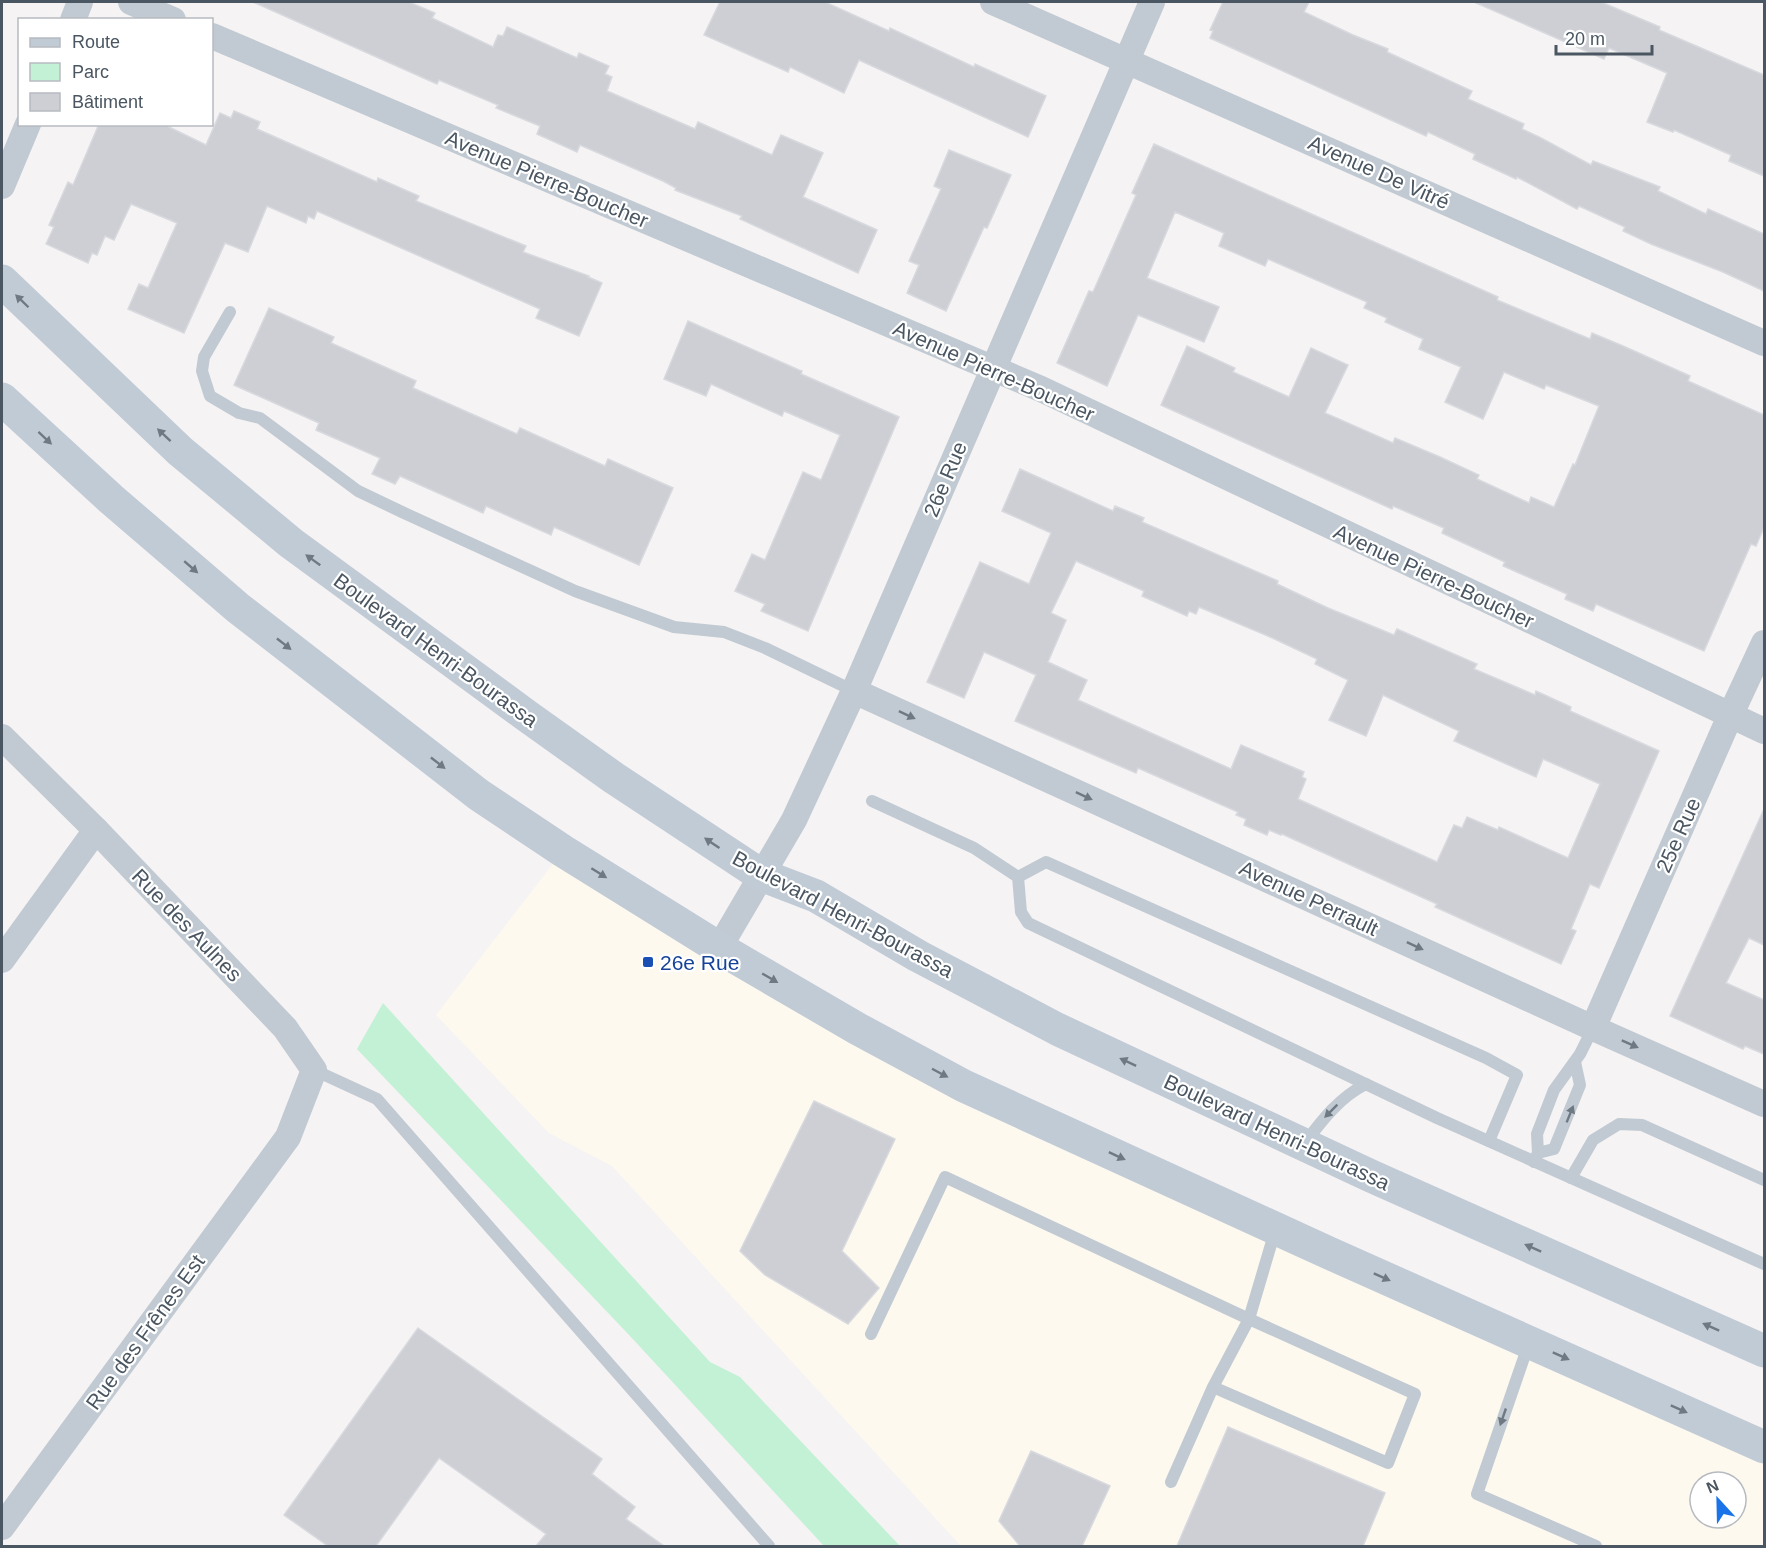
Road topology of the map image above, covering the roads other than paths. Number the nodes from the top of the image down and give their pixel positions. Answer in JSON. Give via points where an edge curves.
{"nodes":[{"id":1,"x":80,"y":2,"type":"edge"},
{"id":2,"x":131,"y":2,"type":"edge"},
{"id":3,"x":993,"y":2,"type":"edge"},
{"id":4,"x":1152,"y":2,"type":"edge"},
{"id":5,"x":74,"y":18,"type":"edge"},
{"id":6,"x":168,"y":18,"type":"edge"},
{"id":7,"x":213,"y":36,"type":"edge"},
{"id":8,"x":1126,"y":60,"type":"junction"},
{"id":9,"x":27,"y":126,"type":"edge"},
{"id":10,"x":2,"y":186,"type":"edge"},
{"id":11,"x":2,"y":281,"type":"edge"},
{"id":12,"x":230,"y":312,"type":"dead end"},
{"id":13,"x":1764,"y":343,"type":"edge"},
{"id":14,"x":993,"y":369,"type":"junction"},
{"id":15,"x":2,"y":399,"type":"edge"},
{"id":16,"x":1764,"y":643,"type":"edge"},
{"id":17,"x":854,"y":691,"type":"junction"},
{"id":18,"x":1730,"y":716,"type":"junction"},
{"id":19,"x":1764,"y":731,"type":"edge"},
{"id":20,"x":2,"y":737,"type":"edge"},
{"id":21,"x":872,"y":801,"type":"dead end"},
{"id":22,"x":96,"y":830,"type":"junction"},
{"id":23,"x":761,"y":875,"type":"junction"},
{"id":24,"x":1018,"y":877,"type":"junction"},
{"id":25,"x":719,"y":948,"type":"junction"},
{"id":26,"x":2,"y":960,"type":"edge"},
{"id":27,"x":1593,"y":1028,"type":"junction"},
{"id":28,"x":1575,"y":1062,"type":"junction"},
{"id":29,"x":314,"y":1070,"type":"junction"},
{"id":30,"x":1366,"y":1084,"type":"junction"},
{"id":31,"x":1764,"y":1104,"type":"edge"},
{"id":32,"x":1489,"y":1142,"type":"junction"},
{"id":33,"x":1303,"y":1144,"type":"junction"},
{"id":34,"x":1536,"y":1157,"type":"junction"},
{"id":35,"x":1571,"y":1178,"type":"junction"},
{"id":36,"x":1764,"y":1180,"type":"edge"},
{"id":37,"x":1276,"y":1229,"type":"junction"},
{"id":38,"x":1764,"y":1264,"type":"edge"},
{"id":39,"x":1249,"y":1319,"type":"junction"},
{"id":40,"x":871,"y":1334,"type":"dead end"},
{"id":41,"x":1529,"y":1342,"type":"junction"},
{"id":42,"x":1764,"y":1351,"type":"edge"},
{"id":43,"x":1214,"y":1387,"type":"junction"},
{"id":44,"x":1764,"y":1447,"type":"edge"},
{"id":45,"x":1172,"y":1482,"type":"dead end"},
{"id":46,"x":2,"y":1527,"type":"edge"},
{"id":47,"x":769,"y":1546,"type":"edge"},
{"id":48,"x":1596,"y":1546,"type":"edge"}],
"edges":[{"from":1,"to":5,"type":"street"},
{"from":2,"to":6,"type":"street"},
{"from":3,"to":8,"type":"street","name":"Avenue De Vitré"},
{"from":4,"to":8,"type":"street","name":"26e Rue"},
{"from":7,"to":14,"type":"street","name":"Avenue Pierre-Boucher"},
{"from":8,"to":13,"type":"street","name":"Avenue De Vitré"},
{"from":8,"to":14,"type":"street","name":"26e Rue"},
{"from":9,"to":10,"type":"street"},
{"from":23,"to":11,"type":"main road","name":"Boulevard Henri-Bourassa","one_way":true,"via":[[614,778],[291,543],[180,451]]},
{"from":12,"to":17,"type":"lane","via":[[204,357],[202,371],[210,396],[239,413],[260,418],[358,491],[575,591],[674,627],[724,632]]},
{"from":14,"to":17,"type":"street","name":"26e Rue"},
{"from":14,"to":18,"type":"street","name":"Avenue Pierre-Boucher"},
{"from":15,"to":25,"type":"main road","one_way":true,"via":[[238,608],[479,795]]},
{"from":16,"to":18,"type":"street","name":"25e Rue"},
{"from":17,"to":23,"type":"street","name":"26e Rue","via":[[794,820]]},
{"from":17,"to":27,"type":"street","name":"Avenue Perrault","one_way":true},
{"from":18,"to":19,"type":"street","name":"Avenue Pierre-Boucher"},
{"from":18,"to":27,"type":"street","name":"25e Rue"},
{"from":20,"to":22,"type":"street","name":"Rue des Aulnes"},
{"from":21,"to":24,"type":"lane","via":[[974,848]]},
{"from":22,"to":26,"type":"street"},
{"from":22,"to":29,"type":"street","name":"Rue des Aulnes","via":[[285,1028]]},
{"from":23,"to":25,"type":"street","name":"26e Rue"},
{"from":33,"to":23,"type":"main road","name":"Boulevard Henri-Bourassa","one_way":true,"via":[[1057,1029],[918,956],[816,896]]},
{"from":24,"to":30,"type":"lane","via":[[1021,912],[1028,923]]},
{"from":24,"to":32,"type":"lane","via":[[1046,862],[1517,1075]]},
{"from":25,"to":37,"type":"main road","one_way":true,"via":[[964,1086]]},
{"from":27,"to":28,"type":"lane"},
{"from":27,"to":31,"type":"street","name":"Avenue Perrault","one_way":true},
{"from":28,"to":34,"type":"lane","via":[[1551,1097],[1537,1134]]},
{"from":34,"to":28,"type":"lane","one_way":true,"via":[[1554,1149],[1574,1103],[1580,1085]]},
{"from":29,"to":46,"type":"street","name":"Rue des Frênes Est","via":[[288,1137]]},
{"from":29,"to":47,"type":"lane","via":[[377,1099]]},
{"from":30,"to":32,"type":"lane"},
{"from":30,"to":33,"type":"lane","one_way":true,"via":[[1332,1109]]},
{"from":32,"to":34,"type":"lane"},
{"from":42,"to":33,"type":"main road","name":"Boulevard Henri-Bourassa","one_way":true},
{"from":34,"to":35,"type":"lane"},
{"from":35,"to":36,"type":"lane","via":[[1593,1140],[1619,1124],[1642,1125]]},
{"from":35,"to":38,"type":"lane"},
{"from":37,"to":39,"type":"lane"},
{"from":37,"to":41,"type":"main road","one_way":true},
{"from":39,"to":40,"type":"lane","via":[[945,1177]]},
{"from":39,"to":43,"type":"lane"},
{"from":39,"to":43,"type":"lane","via":[[1415,1394],[1388,1463]]},
{"from":41,"to":44,"type":"main road","one_way":true},
{"from":41,"to":48,"type":"lane","one_way":true,"via":[[1477,1494]]},
{"from":43,"to":45,"type":"lane"}]}
